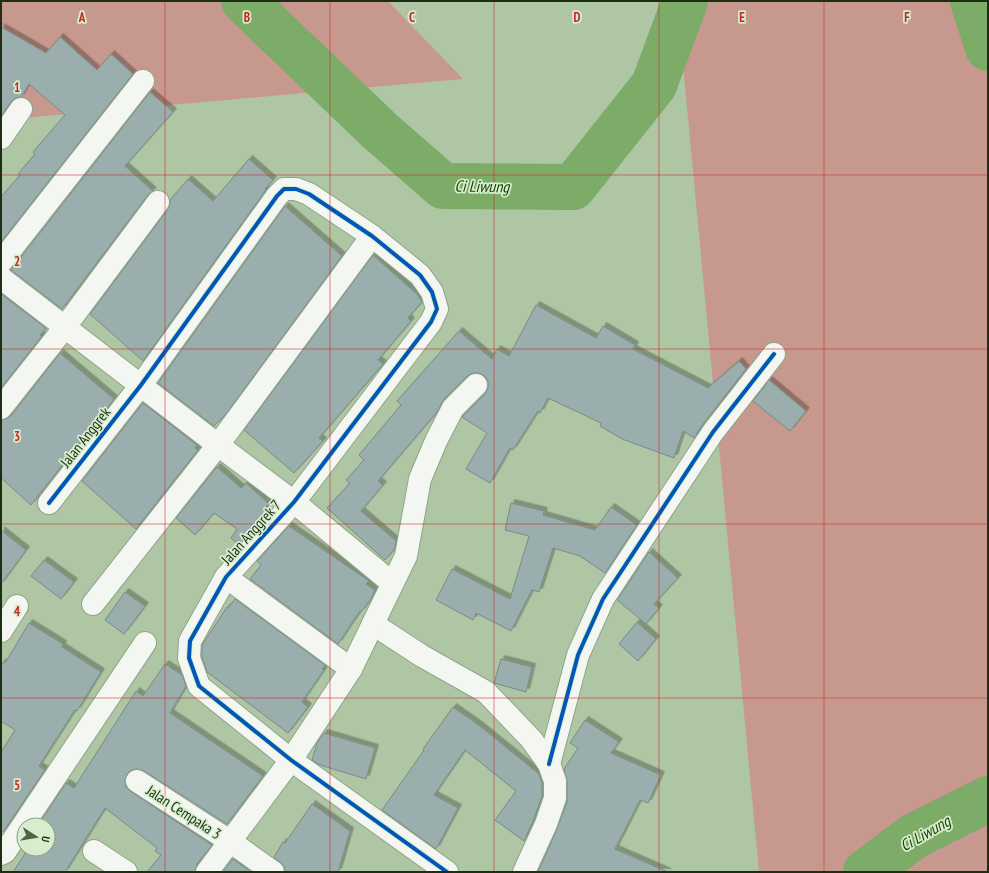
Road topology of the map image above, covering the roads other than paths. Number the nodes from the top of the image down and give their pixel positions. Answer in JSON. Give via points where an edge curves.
{"nodes":[{"id":1,"x":143,"y":81,"type":"dead end"},
{"id":2,"x":21,"y":109,"type":"dead end"},
{"id":3,"x":1,"y":138,"type":"edge"},
{"id":4,"x":158,"y":202,"type":"dead end"},
{"id":5,"x":372,"y":236,"type":"junction"},
{"id":6,"x":1,"y":262,"type":"edge"},
{"id":7,"x":1,"y":278,"type":"edge"},
{"id":8,"x":65,"y":327,"type":"junction"},
{"id":9,"x":774,"y":354,"type":"dead end"},
{"id":10,"x":141,"y":385,"type":"junction"},
{"id":11,"x":476,"y":385,"type":"dead end"},
{"id":12,"x":1,"y":408,"type":"edge"},
{"id":13,"x":218,"y":445,"type":"junction"},
{"id":14,"x":294,"y":502,"type":"junction"},
{"id":15,"x":49,"y":503,"type":"dead end"},
{"id":16,"x":226,"y":578,"type":"junction"},
{"id":17,"x":392,"y":583,"type":"junction"},
{"id":18,"x":93,"y":604,"type":"dead end"},
{"id":19,"x":17,"y":606,"type":"dead end"},
{"id":20,"x":373,"y":624,"type":"junction"},
{"id":21,"x":1,"y":631,"type":"edge"},
{"id":22,"x":144,"y":643,"type":"dead end"},
{"id":23,"x":351,"y":669,"type":"junction"},
{"id":24,"x":291,"y":760,"type":"junction"},
{"id":25,"x":549,"y":764,"type":"junction"},
{"id":26,"x":137,"y":781,"type":"dead end"},
{"id":27,"x":231,"y":842,"type":"junction"},
{"id":28,"x":94,"y":851,"type":"dead end"},
{"id":29,"x":1,"y":854,"type":"edge"},
{"id":30,"x":126,"y":872,"type":"edge"},
{"id":31,"x":207,"y":872,"type":"edge"},
{"id":32,"x":273,"y":872,"type":"edge"},
{"id":33,"x":446,"y":872,"type":"edge"},
{"id":34,"x":524,"y":872,"type":"edge"}],
"edges":[{"from":1,"to":6,"type":"street"},
{"from":2,"to":3,"type":"street"},
{"from":4,"to":8,"type":"street"},
{"from":5,"to":10,"type":"street","name":"Jalan Anggrek","via":[[309,194],[296,189],[284,190],[277,196]]},
{"from":5,"to":13,"type":"street"},
{"from":5,"to":14,"type":"street","name":"Jalan Anggrek 7","via":[[420,275],[432,292],[437,309],[431,322]]},
{"from":7,"to":8,"type":"street"},
{"from":8,"to":10,"type":"street"},
{"from":8,"to":12,"type":"street"},
{"from":9,"to":25,"type":"street","via":[[713,432],[603,599],[578,655]]},
{"from":10,"to":13,"type":"street"},
{"from":10,"to":15,"type":"street","name":"Jalan Anggrek"},
{"from":11,"to":17,"type":"street","via":[[453,408],[436,441],[420,479],[406,556]]},
{"from":13,"to":14,"type":"street"},
{"from":13,"to":18,"type":"street"},
{"from":14,"to":16,"type":"street","name":"Jalan Anggrek 7"},
{"from":14,"to":17,"type":"street"},
{"from":16,"to":23,"type":"street"},
{"from":16,"to":24,"type":"street","name":"Jalan Anggrek 7","via":[[190,641],[189,658],[200,686]]},
{"from":17,"to":20,"type":"street"},
{"from":19,"to":21,"type":"street"},
{"from":20,"to":23,"type":"street"},
{"from":20,"to":25,"type":"street","via":[[422,656],[486,692],[531,739]]},
{"from":22,"to":29,"type":"street","via":[[6,852]]},
{"from":23,"to":24,"type":"street"},
{"from":24,"to":27,"type":"street"},
{"from":24,"to":33,"type":"street"},
{"from":25,"to":34,"type":"street","via":[[555,781],[554,798],[546,824]]},
{"from":26,"to":27,"type":"street","name":"Jalan Cempaka 3"},
{"from":27,"to":31,"type":"street"},
{"from":27,"to":32,"type":"street","name":"Jalan Cempaka 3"},
{"from":28,"to":30,"type":"street"}]}
